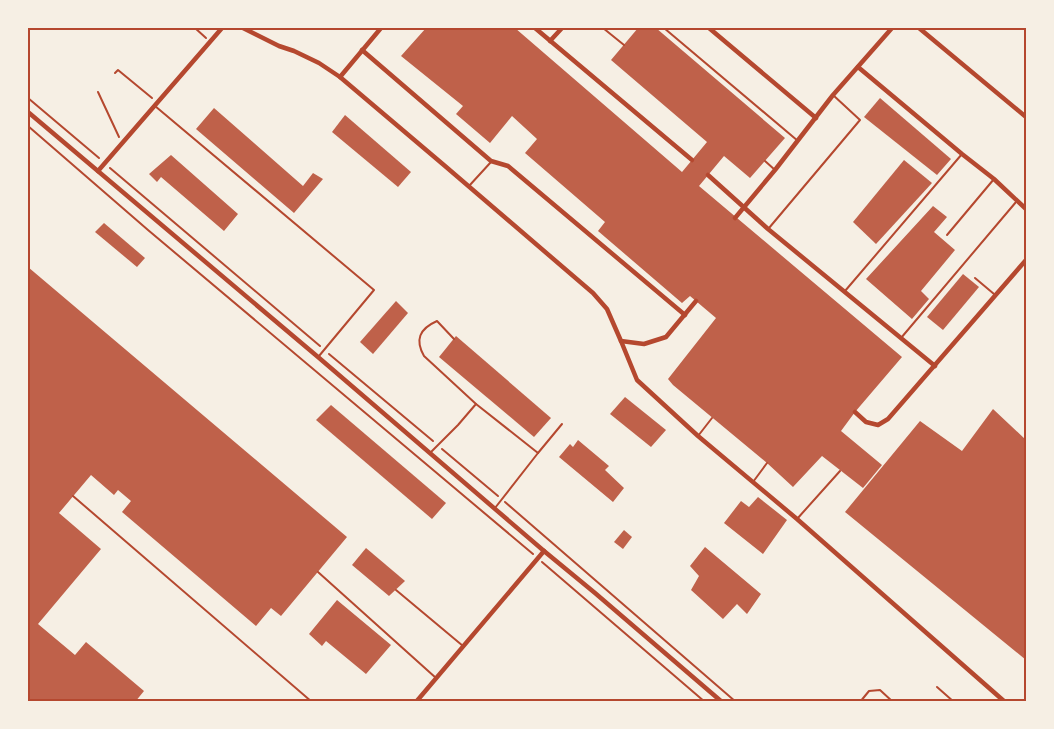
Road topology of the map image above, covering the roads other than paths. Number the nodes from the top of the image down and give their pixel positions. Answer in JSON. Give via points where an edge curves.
{"nodes":[{"id":1,"x":222,"y":28,"type":"edge"},
{"id":2,"x":243,"y":28,"type":"edge"},
{"id":3,"x":381,"y":28,"type":"edge"},
{"id":4,"x":535,"y":28,"type":"edge"},
{"id":5,"x":562,"y":28,"type":"edge"},
{"id":6,"x":603,"y":28,"type":"edge"},
{"id":7,"x":664,"y":28,"type":"edge"},
{"id":8,"x":709,"y":28,"type":"edge"},
{"id":9,"x":892,"y":28,"type":"edge"},
{"id":10,"x":920,"y":28,"type":"edge"},
{"id":11,"x":550,"y":41,"type":"junction"},
{"id":12,"x":624,"y":45,"type":"dead end"},
{"id":13,"x":362,"y":50,"type":"junction"},
{"id":14,"x":858,"y":67,"type":"junction"},
{"id":15,"x":340,"y":77,"type":"junction"},
{"id":16,"x":833,"y":95,"type":"junction"},
{"id":17,"x":156,"y":104,"type":"junction"},
{"id":18,"x":28,"y":112,"type":"edge"},
{"id":19,"x":1026,"y":117,"type":"edge"},
{"id":20,"x":816,"y":118,"type":"junction"},
{"id":21,"x":798,"y":141,"type":"junction"},
{"id":22,"x":962,"y":154,"type":"junction"},
{"id":23,"x":692,"y":160,"type":"dead end"},
{"id":24,"x":491,"y":161,"type":"junction"},
{"id":25,"x":765,"y":161,"type":"dead end"},
{"id":26,"x":775,"y":170,"type":"junction"},
{"id":27,"x":98,"y":171,"type":"junction"},
{"id":28,"x":708,"y":175,"type":"dead end"},
{"id":29,"x":994,"y":179,"type":"junction"},
{"id":30,"x":469,"y":186,"type":"junction"},
{"id":31,"x":1017,"y":200,"type":"junction"},
{"id":32,"x":744,"y":207,"type":"junction"},
{"id":33,"x":1026,"y":209,"type":"edge"},
{"id":34,"x":735,"y":218,"type":"dead end"},
{"id":35,"x":768,"y":229,"type":"junction"},
{"id":36,"x":947,"y":235,"type":"dead end"},
{"id":37,"x":1026,"y":260,"type":"edge"},
{"id":38,"x":975,"y":278,"type":"dead end"},
{"id":39,"x":845,"y":292,"type":"junction"},
{"id":40,"x":996,"y":296,"type":"junction"},
{"id":41,"x":696,"y":302,"type":"dead end"},
{"id":42,"x":685,"y":315,"type":"junction"},
{"id":43,"x":901,"y":338,"type":"junction"},
{"id":44,"x":454,"y":339,"type":"dead end"},
{"id":45,"x":621,"y":341,"type":"junction"},
{"id":46,"x":318,"y":358,"type":"junction"},
{"id":47,"x":935,"y":366,"type":"junction"},
{"id":48,"x":476,"y":404,"type":"junction"},
{"id":49,"x":855,"y":412,"type":"dead end"},
{"id":50,"x":712,"y":418,"type":"dead end"},
{"id":51,"x":562,"y":424,"type":"dead end"},
{"id":52,"x":698,"y":436,"type":"junction"},
{"id":53,"x":430,"y":453,"type":"junction"},
{"id":54,"x":538,"y":453,"type":"junction"},
{"id":55,"x":767,"y":463,"type":"dead end"},
{"id":56,"x":840,"y":471,"type":"dead end"},
{"id":57,"x":753,"y":482,"type":"junction"},
{"id":58,"x":73,"y":496,"type":"dead end"},
{"id":59,"x":495,"y":508,"type":"junction"},
{"id":60,"x":797,"y":519,"type":"junction"},
{"id":61,"x":544,"y":551,"type":"junction"},
{"id":62,"x":318,"y":572,"type":"dead end"},
{"id":63,"x":396,"y":590,"type":"dead end"},
{"id":64,"x":463,"y":646,"type":"junction"},
{"id":65,"x":436,"y":678,"type":"junction"},
{"id":66,"x":937,"y":687,"type":"dead end"},
{"id":67,"x":417,"y":701,"type":"edge"},
{"id":68,"x":312,"y":702,"type":"edge"},
{"id":69,"x":722,"y":702,"type":"edge"},
{"id":70,"x":860,"y":702,"type":"edge"},
{"id":71,"x":893,"y":702,"type":"edge"},
{"id":72,"x":954,"y":702,"type":"edge"},
{"id":73,"x":1005,"y":702,"type":"edge"}],
"edges":[{"from":1,"to":17,"type":"street"},
{"from":2,"to":15,"type":"street","via":[[319,63]]},
{"from":3,"to":13,"type":"street"},
{"from":4,"to":11,"type":"street"},
{"from":5,"to":11,"type":"street"},
{"from":6,"to":12,"type":"lane"},
{"from":7,"to":21,"type":"lane"},
{"from":8,"to":20,"type":"street"},
{"from":9,"to":14,"type":"street"},
{"from":10,"to":19,"type":"street"},
{"from":11,"to":23,"type":"street"},
{"from":13,"to":15,"type":"street"},
{"from":13,"to":24,"type":"street"},
{"from":14,"to":16,"type":"street"},
{"from":14,"to":22,"type":"street"},
{"from":15,"to":30,"type":"street"},
{"from":16,"to":20,"type":"street"},
{"from":16,"to":35,"type":"lane","via":[[860,120]]},
{"from":17,"to":27,"type":"street"},
{"from":17,"to":46,"type":"lane","via":[[374,290]]},
{"from":18,"to":27,"type":"street"},
{"from":20,"to":21,"type":"street"},
{"from":21,"to":26,"type":"street"},
{"from":22,"to":29,"type":"street"},
{"from":22,"to":39,"type":"lane"},
{"from":24,"to":30,"type":"lane"},
{"from":24,"to":42,"type":"street","via":[[508,166]]},
{"from":25,"to":26,"type":"lane"},
{"from":26,"to":32,"type":"street"},
{"from":27,"to":46,"type":"street"},
{"from":28,"to":32,"type":"street"},
{"from":29,"to":31,"type":"street"},
{"from":29,"to":36,"type":"lane"},
{"from":30,"to":45,"type":"street","via":[[593,293],[607,309]]},
{"from":31,"to":33,"type":"street"},
{"from":31,"to":43,"type":"lane"},
{"from":32,"to":34,"type":"street"},
{"from":32,"to":35,"type":"street"},
{"from":35,"to":39,"type":"street"},
{"from":37,"to":40,"type":"street"},
{"from":38,"to":40,"type":"lane"},
{"from":39,"to":43,"type":"street"},
{"from":40,"to":47,"type":"street"},
{"from":41,"to":42,"type":"street"},
{"from":42,"to":45,"type":"street","via":[[666,337],[644,344]]},
{"from":43,"to":47,"type":"street"},
{"from":44,"to":48,"type":"lane","via":[[436,322],[426,326],[420,336],[419,348]]},
{"from":45,"to":52,"type":"street","via":[[638,380]]},
{"from":46,"to":53,"type":"street"},
{"from":47,"to":49,"type":"street","via":[[888,419],[878,425],[866,422]]},
{"from":48,"to":53,"type":"lane"},
{"from":48,"to":54,"type":"lane"},
{"from":50,"to":52,"type":"lane"},
{"from":51,"to":54,"type":"lane"},
{"from":52,"to":57,"type":"street"},
{"from":53,"to":59,"type":"street"},
{"from":54,"to":59,"type":"lane"},
{"from":55,"to":57,"type":"lane"},
{"from":56,"to":60,"type":"lane"},
{"from":57,"to":60,"type":"street"},
{"from":58,"to":68,"type":"lane"},
{"from":59,"to":61,"type":"street"},
{"from":60,"to":73,"type":"street"},
{"from":61,"to":64,"type":"street"},
{"from":61,"to":69,"type":"street"},
{"from":62,"to":65,"type":"lane"},
{"from":63,"to":64,"type":"lane"},
{"from":64,"to":65,"type":"street"},
{"from":65,"to":67,"type":"street"},
{"from":66,"to":72,"type":"lane"},
{"from":70,"to":71,"type":"lane","via":[[869,691],[880,690]]}]}
